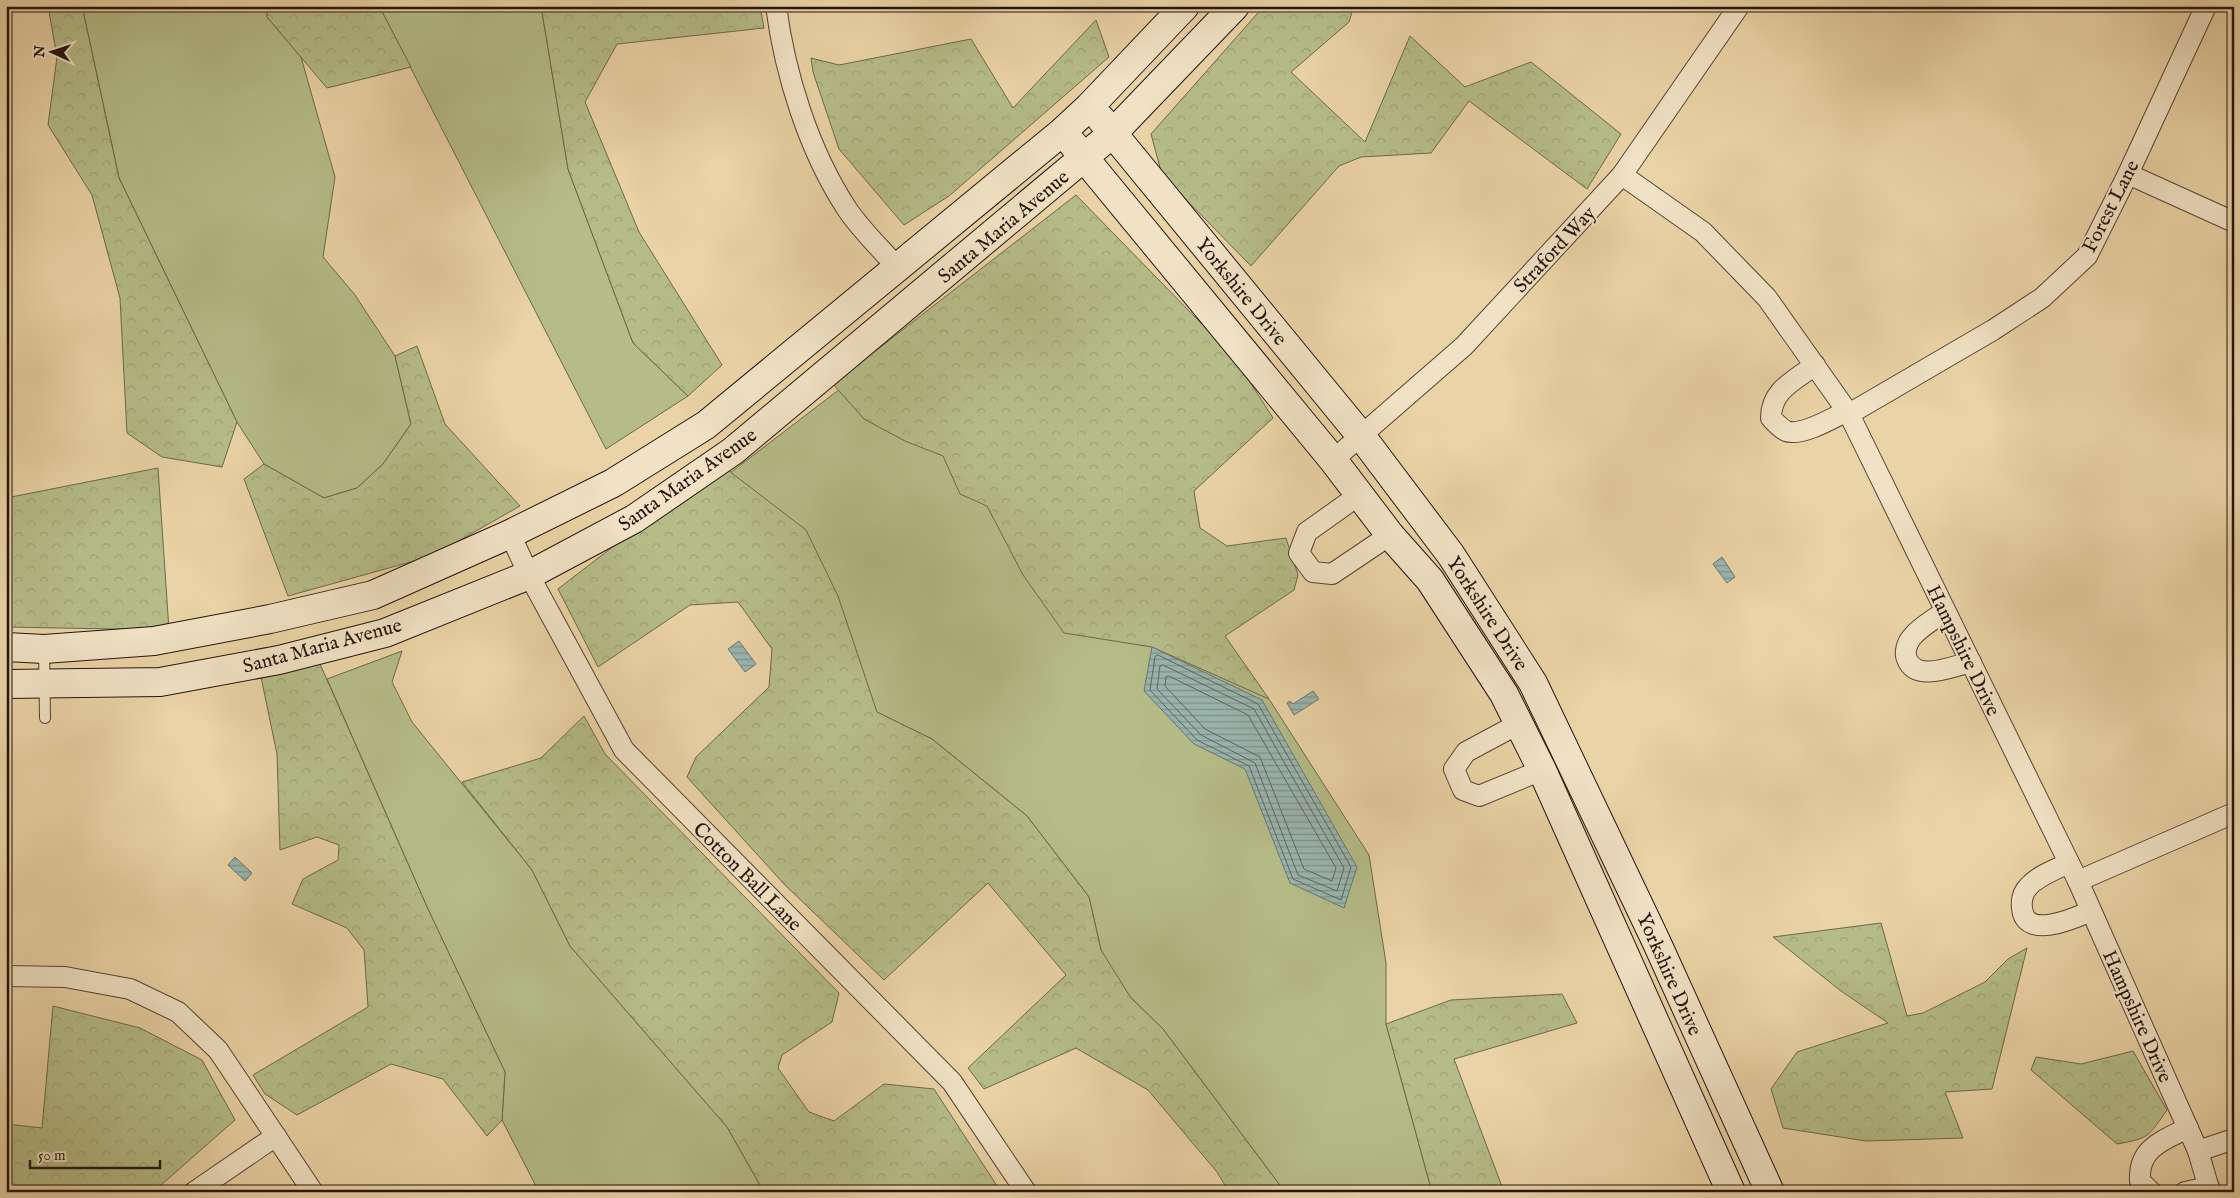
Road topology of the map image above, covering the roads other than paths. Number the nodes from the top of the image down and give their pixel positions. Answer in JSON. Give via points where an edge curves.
{"nodes":[{"id":1,"x":776,"y":6,"type":"edge"},
{"id":2,"x":1185,"y":6,"type":"edge"},
{"id":3,"x":1235,"y":6,"type":"edge"},
{"id":4,"x":1739,"y":6,"type":"edge"},
{"id":5,"x":2206,"y":6,"type":"edge"},
{"id":6,"x":1090,"y":106,"type":"junction"},
{"id":7,"x":1062,"y":132,"type":"junction"},
{"id":8,"x":1113,"y":133,"type":"junction"},
{"id":9,"x":1084,"y":158,"type":"junction"},
{"id":10,"x":2128,"y":174,"type":"junction"},
{"id":11,"x":1622,"y":175,"type":"junction"},
{"id":12,"x":2234,"y":222,"type":"edge"},
{"id":13,"x":897,"y":267,"type":"junction"},
{"id":14,"x":848,"y":309,"type":"junction"},
{"id":15,"x":870,"y":338,"type":"junction"},
{"id":16,"x":1815,"y":365,"type":"junction"},
{"id":17,"x":1848,"y":412,"type":"junction"},
{"id":18,"x":706,"y":425,"type":"junction"},
{"id":19,"x":1362,"y":437,"type":"junction"},
{"id":20,"x":733,"y":451,"type":"junction"},
{"id":21,"x":1333,"y":460,"type":"junction"},
{"id":22,"x":1358,"y":495,"type":"junction"},
{"id":23,"x":510,"y":534,"type":"junction"},
{"id":24,"x":1390,"y":535,"type":"junction"},
{"id":25,"x":529,"y":575,"type":"junction"},
{"id":26,"x":374,"y":595,"type":"junction"},
{"id":27,"x":1945,"y":610,"type":"junction"},
{"id":28,"x":385,"y":633,"type":"junction"},
{"id":29,"x":6,"y":647,"type":"edge"},
{"id":30,"x":44,"y":650,"type":"junction"},
{"id":31,"x":1971,"y":662,"type":"junction"},
{"id":32,"x":6,"y":684,"type":"edge"},
{"id":33,"x":46,"y":686,"type":"junction"},
{"id":34,"x":45,"y":718,"type":"dead end"},
{"id":35,"x":1520,"y":723,"type":"junction"},
{"id":36,"x":1542,"y":770,"type":"junction"},
{"id":37,"x":2234,"y":813,"type":"edge"},
{"id":38,"x":2069,"y":863,"type":"junction"},
{"id":39,"x":2078,"y":881,"type":"junction"},
{"id":40,"x":2091,"y":911,"type":"junction"},
{"id":41,"x":1664,"y":961,"type":"junction"},
{"id":42,"x":1634,"y":975,"type":"junction"},
{"id":43,"x":6,"y":976,"type":"edge"},
{"id":44,"x":2188,"y":1128,"type":"junction"},
{"id":45,"x":276,"y":1136,"type":"junction"},
{"id":46,"x":2234,"y":1138,"type":"edge"},
{"id":47,"x":2198,"y":1151,"type":"junction"},
{"id":48,"x":2210,"y":1189,"type":"edge"},
{"id":49,"x":194,"y":1192,"type":"edge"},
{"id":50,"x":313,"y":1192,"type":"edge"},
{"id":51,"x":1026,"y":1192,"type":"edge"},
{"id":52,"x":1731,"y":1192,"type":"edge"},
{"id":53,"x":1770,"y":1192,"type":"edge"},
{"id":54,"x":2151,"y":1192,"type":"edge"},
{"id":55,"x":2184,"y":1192,"type":"edge"}],
"edges":[{"from":1,"to":13,"type":"street","via":[[780,40],[814,150],[848,211]]},
{"from":2,"to":6,"type":"street","name":"Santa Maria Avenue"},
{"from":3,"to":8,"type":"street","name":"Santa Maria Avenue"},
{"from":4,"to":11,"type":"street","name":"Straford Way"},
{"from":5,"to":10,"type":"street","name":"Forest Lane"},
{"from":6,"to":7,"type":"street","name":"Santa Maria Avenue"},
{"from":6,"to":8,"type":"street","name":"Yorkshire Drive"},
{"from":7,"to":9,"type":"street","name":"Yorkshire Drive"},
{"from":7,"to":13,"type":"street","name":"Santa Maria Avenue"},
{"from":8,"to":9,"type":"street","name":"Santa Maria Avenue"},
{"from":8,"to":19,"type":"street","name":"Yorkshire Drive"},
{"from":9,"to":15,"type":"street","name":"Santa Maria Avenue"},
{"from":9,"to":21,"type":"street","name":"Yorkshire Drive"},
{"from":10,"to":12,"type":"street"},
{"from":10,"to":17,"type":"street","name":"Forest Lane","via":[[2087,256],[2042,298],[1993,330]]},
{"from":11,"to":16,"type":"street","name":"Hampshire Drive","via":[[1703,232],[1767,298]]},
{"from":11,"to":19,"type":"street","name":"Straford Way","via":[[1464,346]]},
{"from":13,"to":14,"type":"street","name":"Santa Maria Avenue"},
{"from":14,"to":15,"type":"street"},
{"from":14,"to":18,"type":"street","name":"Santa Maria Avenue"},
{"from":15,"to":20,"type":"street","name":"Santa Maria Avenue"},
{"from":16,"to":17,"type":"street","name":"Hampshire Drive"},
{"from":16,"to":17,"type":"street","name":"Forest Lane","via":[[1778,393],[1771,405],[1771,418],[1788,432],[1801,431]]},
{"from":17,"to":27,"type":"street","name":"Hampshire Drive"},
{"from":18,"to":20,"type":"street"},
{"from":18,"to":23,"type":"street","name":"Santa Maria Avenue","via":[[613,483]]},
{"from":19,"to":21,"type":"street","name":"Straford Way"},
{"from":19,"to":41,"type":"street","name":"Yorkshire Drive","via":[[1451,555],[1533,684]]},
{"from":20,"to":25,"type":"street","name":"Santa Maria Avenue","via":[[634,519]]},
{"from":21,"to":22,"type":"street","name":"Yorkshire Drive"},
{"from":22,"to":24,"type":"street","name":"Yorkshire Drive"},
{"from":22,"to":24,"type":"street","via":[[1306,532],[1299,553],[1313,572],[1332,574]]},
{"from":23,"to":25,"type":"street","name":"Cotton Ball Lane"},
{"from":23,"to":26,"type":"street","name":"Santa Maria Avenue"},
{"from":24,"to":35,"type":"street","name":"Yorkshire Drive","via":[[1430,580]]},
{"from":25,"to":28,"type":"street","name":"Santa Maria Avenue"},
{"from":25,"to":51,"type":"street","name":"Cotton Ball Lane","via":[[624,750],[952,1082]]},
{"from":26,"to":28,"type":"street"},
{"from":26,"to":30,"type":"street","name":"Santa Maria Avenue","via":[[154,641]]},
{"from":27,"to":31,"type":"street","name":"Hampshire Drive"},
{"from":27,"to":31,"type":"street","via":[[1912,637],[1905,649],[1910,666],[1932,672]]},
{"from":28,"to":33,"type":"street","name":"Santa Maria Avenue","via":[[279,660],[160,682]]},
{"from":29,"to":30,"type":"street","name":"Santa Maria Avenue"},
{"from":30,"to":33,"type":"lane"},
{"from":31,"to":38,"type":"street","name":"Hampshire Drive"},
{"from":32,"to":33,"type":"street","name":"Santa Maria Avenue"},
{"from":33,"to":34,"type":"lane"},
{"from":35,"to":36,"type":"street","name":"Yorkshire Drive"},
{"from":35,"to":36,"type":"street","via":[[1466,752],[1454,769],[1463,790],[1479,796]]},
{"from":36,"to":42,"type":"street","name":"Yorkshire Drive"},
{"from":37,"to":39,"type":"street"},
{"from":38,"to":39,"type":"street","name":"Hampshire Drive"},
{"from":38,"to":40,"type":"street","via":[[2029,886],[2021,900],[2022,912],[2031,923],[2042,926],[2067,922]]},
{"from":39,"to":40,"type":"street","name":"Hampshire Drive"},
{"from":40,"to":44,"type":"street","name":"Hampshire Drive"},
{"from":41,"to":42,"type":"street"},
{"from":41,"to":53,"type":"street","name":"Yorkshire Drive"},
{"from":42,"to":52,"type":"street","name":"Yorkshire Drive"},
{"from":43,"to":45,"type":"street","via":[[64,977],[130,989],[178,1012],[218,1050]]},
{"from":44,"to":47,"type":"street","name":"Hampshire Drive"},
{"from":44,"to":54,"type":"street","via":[[2144,1155],[2140,1181]]},
{"from":45,"to":49,"type":"street"},
{"from":45,"to":50,"type":"street"},
{"from":46,"to":47,"type":"street"},
{"from":47,"to":48,"type":"street","name":"Hampshire Drive"},
{"from":48,"to":55,"type":"street"}]}
